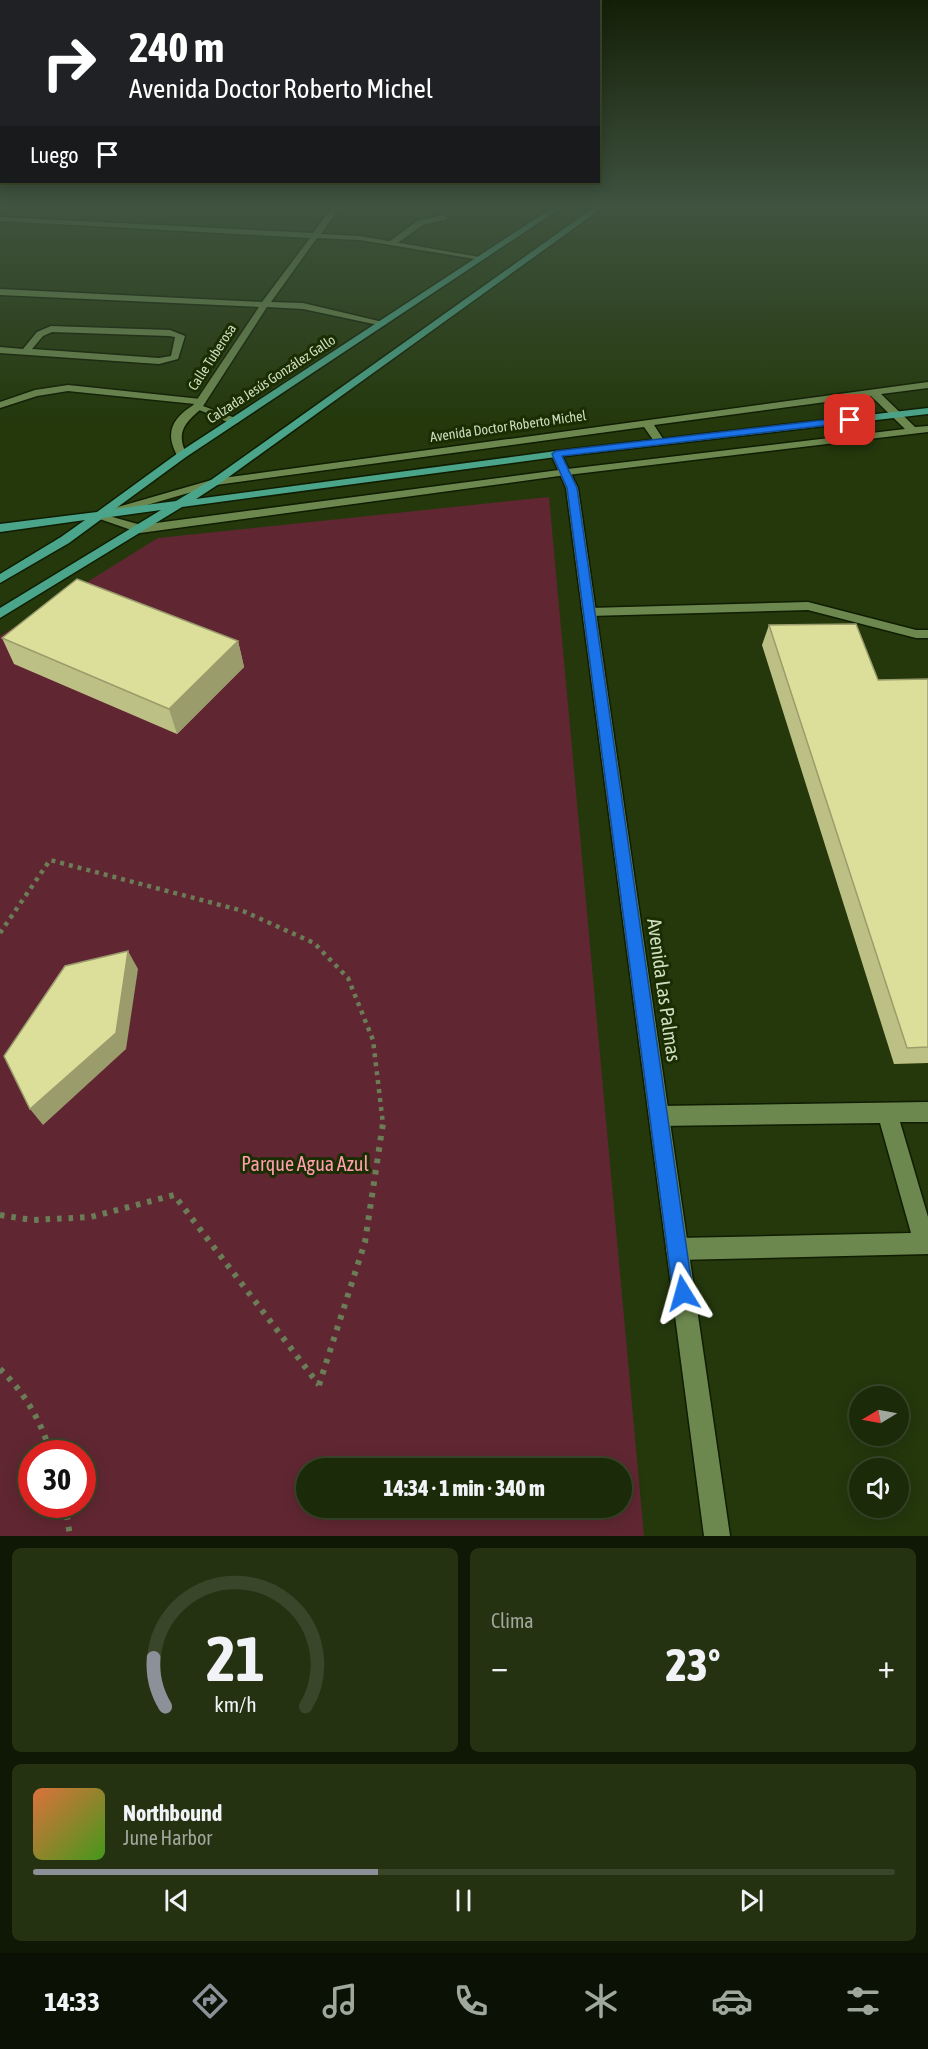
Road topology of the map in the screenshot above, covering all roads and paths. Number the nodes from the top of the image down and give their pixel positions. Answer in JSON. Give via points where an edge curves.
{"nodes":[{"id":1,"x":285,"y":278,"type":"edge"},
{"id":2,"x":452,"y":278,"type":"edge"},
{"id":3,"x":501,"y":278,"type":"edge"},
{"id":4,"x":0,"y":292,"type":"edge"},
{"id":5,"x":265,"y":304,"type":"junction"},
{"id":6,"x":383,"y":322,"type":"junction"},
{"id":7,"x":0,"y":350,"type":"edge"},
{"id":8,"x":25,"y":352,"type":"junction"},
{"id":9,"x":928,"y":386,"type":"edge"},
{"id":10,"x":874,"y":393,"type":"junction"},
{"id":11,"x":0,"y":405,"type":"edge"},
{"id":12,"x":199,"y":405,"type":"junction"},
{"id":13,"x":928,"y":411,"type":"edge"},
{"id":14,"x":898,"y":415,"type":"junction"},
{"id":15,"x":234,"y":421,"type":"junction"},
{"id":16,"x":645,"y":422,"type":"junction"},
{"id":17,"x":928,"y":429,"type":"edge"},
{"id":18,"x":913,"y":431,"type":"junction"},
{"id":19,"x":660,"y":442,"type":"junction"},
{"id":20,"x":556,"y":454,"type":"junction"},
{"id":21,"x":182,"y":455,"type":"junction"},
{"id":22,"x":567,"y":472,"type":"junction"},
{"id":23,"x":214,"y":482,"type":"junction"},
{"id":24,"x":180,"y":504,"type":"junction"},
{"id":25,"x":97,"y":516,"type":"junction"},
{"id":26,"x":0,"y":528,"type":"edge"},
{"id":27,"x":140,"y":529,"type":"junction"},
{"id":28,"x":0,"y":579,"type":"edge"},
{"id":29,"x":590,"y":612,"type":"junction"},
{"id":30,"x":0,"y":614,"type":"edge"},
{"id":31,"x":928,"y":634,"type":"edge"},
{"id":32,"x":0,"y":933,"type":"edge"},
{"id":33,"x":887,"y":1113,"type":"junction"},
{"id":34,"x":928,"y":1113,"type":"edge"},
{"id":35,"x":659,"y":1116,"type":"junction"},
{"id":36,"x":0,"y":1215,"type":"edge"},
{"id":37,"x":927,"y":1243,"type":"edge"},
{"id":38,"x":677,"y":1249,"type":"junction"},
{"id":39,"x":0,"y":1369,"type":"edge"},
{"id":40,"x":47,"y":1440,"type":"edge"},
{"id":41,"x":67,"y":1518,"type":"edge"},
{"id":42,"x":70,"y":1536,"type":"edge"},
{"id":43,"x":717,"y":1536,"type":"edge"}],
"edges":[{"from":1,"to":5,"type":"street","name":"Calle Tuberosa"},
{"from":2,"to":6,"type":"main road","name":"Calzada Jesús González Gallo"},
{"from":3,"to":23,"type":"main road"},
{"from":4,"to":5,"type":"street"},
{"from":5,"to":6,"type":"street","via":[[303,306]]},
{"from":5,"to":12,"type":"street","name":"Calle Tuberosa"},
{"from":6,"to":15,"type":"main road","name":"Calzada Jesús González Gallo"},
{"from":7,"to":8,"type":"street"},
{"from":8,"to":8,"type":"street","via":[[159,362],[175,357],[180,336],[51,328],[40,333]]},
{"from":9,"to":10,"type":"street","name":"Avenida Doctor Roberto Michel"},
{"from":10,"to":14,"type":"street"},
{"from":10,"to":16,"type":"street","name":"Avenida Doctor Roberto Michel"},
{"from":11,"to":12,"type":"street","via":[[35,393],[68,388]]},
{"from":12,"to":15,"type":"street","name":"Calle Tuberosa"},
{"from":12,"to":21,"type":"street","name":"Calle Tuberosa","via":[[177,426],[175,444]]},
{"from":13,"to":14,"type":"main road","name":"Avenida Doctor Roberto Michel"},
{"from":14,"to":18,"type":"street"},
{"from":14,"to":19,"type":"main road","name":"Avenida Doctor Roberto Michel"},
{"from":15,"to":21,"type":"main road","name":"Calzada Jesús González Gallo"},
{"from":16,"to":19,"type":"street"},
{"from":16,"to":23,"type":"street","name":"Avenida Doctor Roberto Michel"},
{"from":17,"to":18,"type":"street","name":"Avenida Doctor Roberto Michel"},
{"from":18,"to":22,"type":"street","name":"Avenida Doctor Roberto Michel"},
{"from":19,"to":20,"type":"main road","name":"Avenida Doctor Roberto Michel"},
{"from":20,"to":22,"type":"street","name":"Avenida Las Palmas"},
{"from":20,"to":24,"type":"main road","name":"Avenida Doctor Roberto Michel"},
{"from":21,"to":25,"type":"main road","name":"Calzada Jesús González Gallo"},
{"from":22,"to":27,"type":"street","name":"Avenida Doctor Roberto Michel"},
{"from":22,"to":29,"type":"street","name":"Avenida Las Palmas"},
{"from":23,"to":24,"type":"main road"},
{"from":23,"to":25,"type":"street","name":"Avenida Doctor Roberto Michel"},
{"from":24,"to":25,"type":"main road","name":"Avenida Doctor Roberto Michel"},
{"from":24,"to":27,"type":"main road"},
{"from":25,"to":26,"type":"main road","name":"Avenida Doctor Roberto Michel"},
{"from":25,"to":27,"type":"street","name":"Avenida Doctor Roberto Michel"},
{"from":25,"to":28,"type":"main road","name":"Calzada Jesús González Gallo"},
{"from":27,"to":30,"type":"main road"},
{"from":29,"to":31,"type":"street","via":[[808,606],[906,632]]},
{"from":29,"to":35,"type":"street","name":"Avenida Las Palmas"},
{"from":32,"to":36,"type":"path","via":[[50,860],[243,911],[314,943],[348,978],[369,1029],[383,1122],[365,1242],[319,1385],[174,1195],[91,1217],[32,1220]]},
{"from":33,"to":34,"type":"street"},
{"from":33,"to":35,"type":"street"},
{"from":33,"to":37,"type":"street"},
{"from":35,"to":38,"type":"street","name":"Avenida Las Palmas"},
{"from":37,"to":38,"type":"street"},
{"from":38,"to":43,"type":"street","name":"Avenida Las Palmas"},
{"from":39,"to":40,"type":"path","via":[[19,1386]]},
{"from":41,"to":42,"type":"path"}]}
